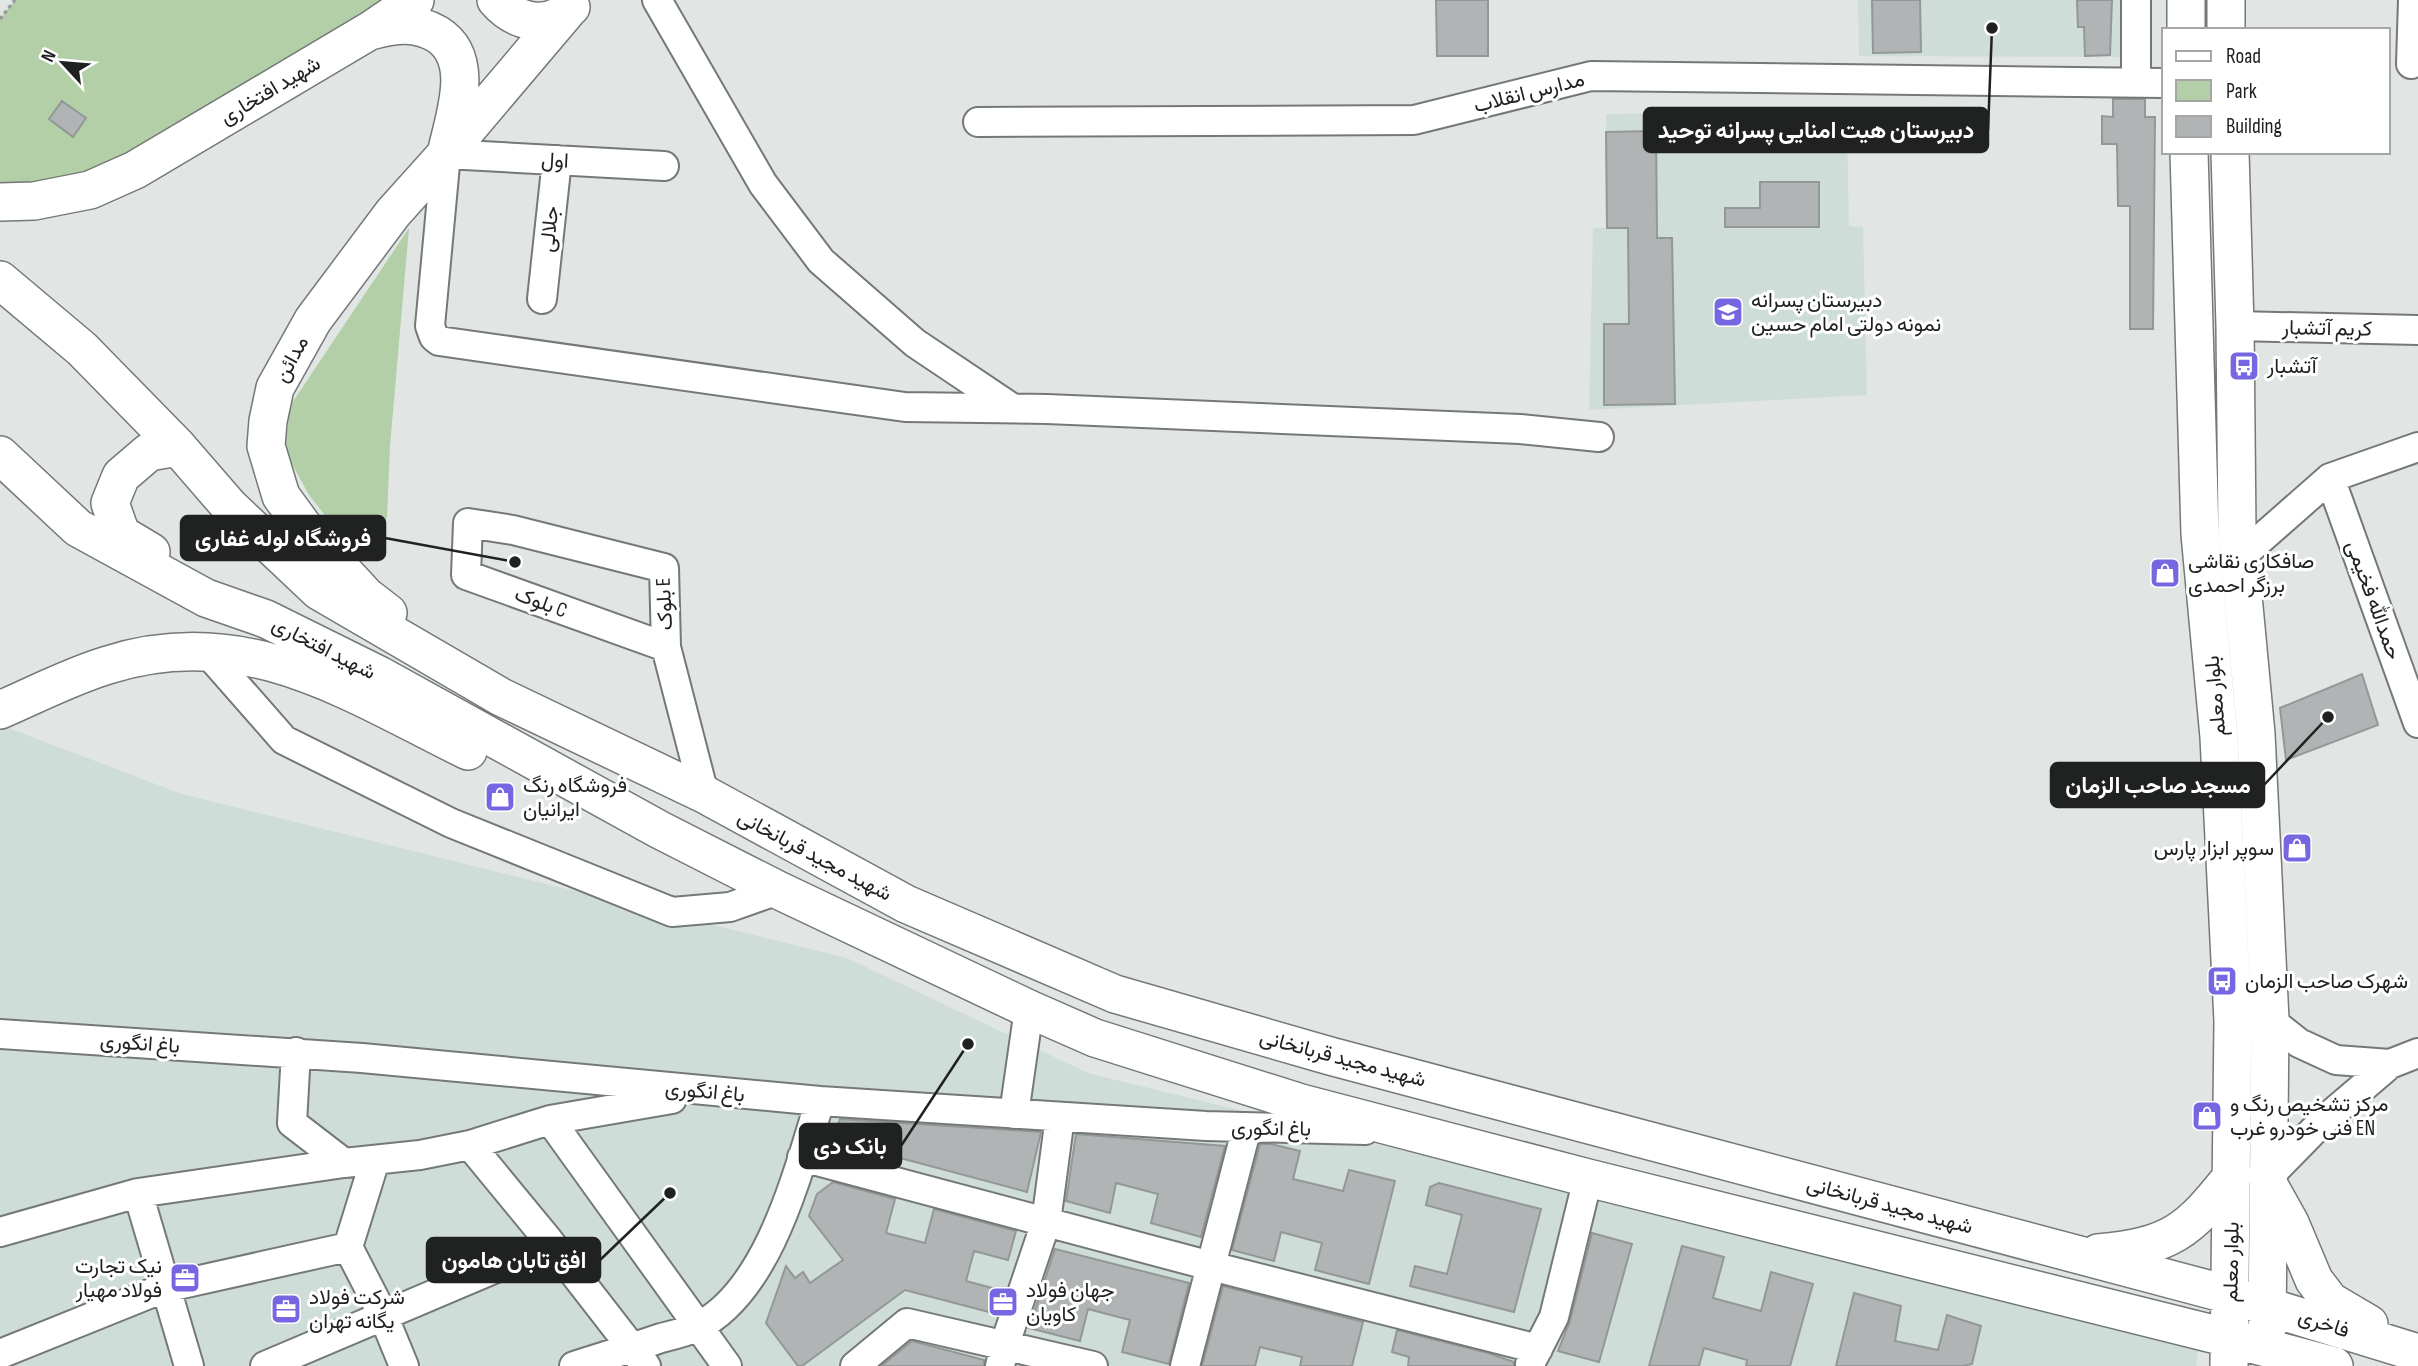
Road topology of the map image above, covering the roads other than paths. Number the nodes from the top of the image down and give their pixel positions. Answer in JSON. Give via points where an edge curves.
{"nodes":[{"id":1,"x":415,"y":0,"type":"edge"},
{"id":2,"x":496,"y":0,"type":"edge"},
{"id":3,"x":657,"y":0,"type":"edge"},
{"id":4,"x":2136,"y":0,"type":"edge"},
{"id":5,"x":2186,"y":0,"type":"edge"},
{"id":6,"x":2225,"y":0,"type":"edge"},
{"id":7,"x":2413,"y":0,"type":"edge"},
{"id":8,"x":572,"y":6,"type":"edge"},
{"id":9,"x":2186,"y":28,"type":"edge"},
{"id":10,"x":2226,"y":28,"type":"edge"},
{"id":11,"x":371,"y":30,"type":"junction"},
{"id":12,"x":2406,"y":64,"type":"edge"},
{"id":13,"x":2136,"y":82,"type":"junction"},
{"id":14,"x":2162,"y":83,"type":"edge"},
{"id":15,"x":978,"y":122,"type":"dead end"},
{"id":16,"x":446,"y":154,"type":"junction"},
{"id":17,"x":2189,"y":154,"type":"edge"},
{"id":18,"x":2230,"y":154,"type":"edge"},
{"id":19,"x":557,"y":160,"type":"junction"},
{"id":20,"x":664,"y":166,"type":"dead end"},
{"id":21,"x":0,"y":202,"type":"edge"},
{"id":22,"x":9,"y":288,"type":"edge"},
{"id":23,"x":542,"y":299,"type":"dead end"},
{"id":24,"x":2235,"y":326,"type":"junction"},
{"id":25,"x":2418,"y":330,"type":"edge"},
{"id":26,"x":1012,"y":408,"type":"junction"},
{"id":27,"x":1599,"y":437,"type":"dead end"},
{"id":28,"x":178,"y":447,"type":"junction"},
{"id":29,"x":2418,"y":447,"type":"edge"},
{"id":30,"x":0,"y":455,"type":"edge"},
{"id":31,"x":2330,"y":478,"type":"junction"},
{"id":32,"x":468,"y":523,"type":"joint"},
{"id":33,"x":2239,"y":558,"type":"junction"},
{"id":34,"x":206,"y":598,"type":"junction"},
{"id":35,"x":666,"y":647,"type":"junction"},
{"id":36,"x":205,"y":650,"type":"junction"},
{"id":37,"x":501,"y":697,"type":"junction"},
{"id":38,"x":0,"y":710,"type":"edge"},
{"id":39,"x":2418,"y":723,"type":"edge"},
{"id":40,"x":704,"y":794,"type":"junction"},
{"id":41,"x":660,"y":830,"type":"junction"},
{"id":42,"x":778,"y":890,"type":"junction"},
{"id":43,"x":1029,"y":1009,"type":"junction"},
{"id":44,"x":2270,"y":1020,"type":"junction"},
{"id":45,"x":0,"y":1034,"type":"edge"},
{"id":46,"x":296,"y":1052,"type":"junction"},
{"id":47,"x":2418,"y":1054,"type":"edge"},
{"id":48,"x":2390,"y":1064,"type":"junction"},
{"id":49,"x":716,"y":1093,"type":"junction"},
{"id":50,"x":820,"y":1101,"type":"junction"},
{"id":51,"x":1014,"y":1114,"type":"junction"},
{"id":52,"x":1554,"y":1114,"type":"junction"},
{"id":53,"x":1060,"y":1117,"type":"junction"},
{"id":54,"x":550,"y":1120,"type":"junction"},
{"id":55,"x":1597,"y":1126,"type":"junction"},
{"id":56,"x":1247,"y":1127,"type":"junction"},
{"id":57,"x":1412,"y":1131,"type":"junction"},
{"id":58,"x":1647,"y":1139,"type":"junction"},
{"id":59,"x":470,"y":1145,"type":"junction"},
{"id":60,"x":802,"y":1157,"type":"junction"},
{"id":61,"x":375,"y":1160,"type":"junction"},
{"id":62,"x":344,"y":1163,"type":"junction"},
{"id":63,"x":1539,"y":1165,"type":"junction"},
{"id":64,"x":2232,"y":1175,"type":"junction"},
{"id":65,"x":1588,"y":1178,"type":"junction"},
{"id":66,"x":2270,"y":1181,"type":"junction"},
{"id":67,"x":1634,"y":1190,"type":"junction"},
{"id":68,"x":138,"y":1193,"type":"junction"},
{"id":69,"x":1046,"y":1222,"type":"junction"},
{"id":70,"x":0,"y":1232,"type":"edge"},
{"id":71,"x":548,"y":1241,"type":"junction"},
{"id":72,"x":348,"y":1247,"type":"junction"},
{"id":73,"x":2078,"y":1255,"type":"junction"},
{"id":74,"x":1211,"y":1266,"type":"junction"},
{"id":75,"x":164,"y":1288,"type":"junction"},
{"id":76,"x":2230,"y":1295,"type":"junction"},
{"id":77,"x":2267,"y":1305,"type":"junction"},
{"id":78,"x":383,"y":1315,"type":"junction"},
{"id":79,"x":697,"y":1326,"type":"junction"},
{"id":80,"x":2229,"y":1352,"type":"edge"},
{"id":81,"x":4,"y":1353,"type":"edge"},
{"id":82,"x":2418,"y":1353,"type":"edge"},
{"id":83,"x":1003,"y":1355,"type":"edge"},
{"id":84,"x":639,"y":1357,"type":"edge"},
{"id":85,"x":2266,"y":1357,"type":"edge"},
{"id":86,"x":1535,"y":1360,"type":"edge"},
{"id":87,"x":189,"y":1366,"type":"edge"},
{"id":88,"x":265,"y":1366,"type":"edge"},
{"id":89,"x":404,"y":1366,"type":"edge"},
{"id":90,"x":574,"y":1366,"type":"edge"},
{"id":91,"x":727,"y":1366,"type":"edge"},
{"id":92,"x":855,"y":1366,"type":"edge"},
{"id":93,"x":1093,"y":1366,"type":"edge"},
{"id":94,"x":1185,"y":1366,"type":"edge"},
{"id":95,"x":2334,"y":1366,"type":"edge"}],
"edges":[{"from":1,"to":11,"type":"main road","name":"شهید افتخاری"},
{"from":2,"to":8,"type":"main road","via":[[507,12],[537,22],[553,19]]},
{"from":3,"to":26,"type":"street","via":[[763,184],[821,261],[915,343]]},
{"from":4,"to":13,"type":"street"},
{"from":5,"to":9,"type":"main road"},
{"from":6,"to":10,"type":"main road"},
{"from":7,"to":12,"type":"street"},
{"from":8,"to":16,"type":"main road","name":"مدائن"},
{"from":11,"to":16,"type":"main road","via":[[400,24],[425,27],[447,41],[459,64],[460,88]]},
{"from":11,"to":21,"type":"main road","name":"شهید افتخاری","via":[[135,170],[90,190],[34,201]]},
{"from":13,"to":14,"type":"street","name":"مدارس انقلاب"},
{"from":13,"to":15,"type":"street","name":"مدارس انقلاب","via":[[1591,76],[1414,120]]},
{"from":16,"to":19,"type":"street","name":"اول"},
{"from":16,"to":26,"type":"street","via":[[430,326],[439,341],[905,407]]},
{"from":16,"to":37,"type":"main road","name":"مدائن","via":[[393,213],[313,320],[275,388],[266,446],[281,496],[366,596]]},
{"from":17,"to":64,"type":"main road","name":"بلوار معلم","via":[[2200,534],[2219,737],[2233,1021]]},
{"from":18,"to":24,"type":"main road","name":"بلوار معلم"},
{"from":19,"to":20,"type":"street","name":"اول"},
{"from":19,"to":23,"type":"street","name":"جلالی"},
{"from":22,"to":28,"type":"main road","name":"شهید افتخاری","via":[[82,349]]},
{"from":24,"to":25,"type":"street","name":"کریم آتشبار"},
{"from":24,"to":33,"type":"main road","name":"بلوار معلم"},
{"from":26,"to":27,"type":"street","via":[[1520,429]]},
{"from":28,"to":34,"type":"main road","via":[[149,452],[121,475],[110,503],[121,534],[175,567]]},
{"from":28,"to":37,"type":"main road","name":"شهید افتخاری","via":[[230,507],[319,591]]},
{"from":29,"to":31,"type":"street"},
{"from":30,"to":34,"type":"main road","name":"شهید افتخاری","via":[[78,528]]},
{"from":31,"to":33,"type":"street"},
{"from":31,"to":39,"type":"street","name":"حمدالله فخیمی"},
{"from":32,"to":35,"type":"street","name":"بلوک C","via":[[466,575]]},
{"from":32,"to":35,"type":"street","name":"بلوک E","via":[[664,568]]},
{"from":33,"to":44,"type":"main road","name":"بلوار معلم","via":[[2256,734]]},
{"from":34,"to":41,"type":"main road","name":"شهید افتخاری","via":[[266,619],[379,675]]},
{"from":35,"to":40,"type":"street","name":"بلوک E"},
{"from":36,"to":38,"type":"main road","via":[[153,654],[107,665]]},
{"from":36,"to":41,"type":"main road","via":[[238,653],[332,684],[558,796]]},
{"from":36,"to":42,"type":"street","via":[[284,740],[451,823],[672,912],[730,907]]},
{"from":37,"to":40,"type":"main road","name":"شهید مجید قربانخانی"},
{"from":40,"to":52,"type":"main road","name":"شهید مجید قربانخانی","via":[[906,904],[1115,994]]},
{"from":41,"to":42,"type":"main road","name":"شهید مجید قربانخانی"},
{"from":42,"to":43,"type":"main road","name":"شهید مجید قربانخانی"},
{"from":43,"to":51,"type":"street"},
{"from":43,"to":57,"type":"main road","name":"شهید مجید قربانخانی","via":[[1095,1038],[1301,1103]]},
{"from":44,"to":48,"type":"street","via":[[2299,1043],[2336,1060]]},
{"from":44,"to":66,"type":"main road","name":"بلوار معلم"},
{"from":45,"to":46,"type":"street","name":"باغ انگوری"},
{"from":46,"to":49,"type":"street","name":"باغ انگوری"},
{"from":46,"to":62,"type":"street","via":[[292,1123]]},
{"from":47,"to":48,"type":"street"},
{"from":48,"to":66,"type":"street","via":[[2322,1122]]},
{"from":49,"to":50,"type":"street","name":"باغ انگوری"},
{"from":49,"to":54,"type":"street"},
{"from":50,"to":51,"type":"street","name":"باغ انگوری"},
{"from":50,"to":60,"type":"street"},
{"from":51,"to":53,"type":"street","name":"باغ انگوری"},
{"from":52,"to":55,"type":"main road","name":"شهید مجید قربانخانی"},
{"from":52,"to":63,"type":"main road","via":[[1564,1133],[1558,1152]]},
{"from":53,"to":56,"type":"street","name":"باغ انگوری"},
{"from":53,"to":69,"type":"street"},
{"from":54,"to":59,"type":"street"},
{"from":54,"to":79,"type":"street"},
{"from":55,"to":58,"type":"main road","name":"شهید مجید قربانخانی"},
{"from":55,"to":65,"type":"main road"},
{"from":56,"to":57,"type":"street","name":"باغ انگوری"},
{"from":56,"to":74,"type":"street"},
{"from":57,"to":63,"type":"main road","name":"شهید مجید قربانخانی"},
{"from":58,"to":67,"type":"main road","via":[[1634,1149],[1630,1168]]},
{"from":58,"to":73,"type":"main road","name":"شهید مجید قربانخانی"},
{"from":59,"to":61,"type":"street"},
{"from":59,"to":71,"type":"street"},
{"from":60,"to":69,"type":"street"},
{"from":60,"to":79,"type":"street","via":[[786,1209],[765,1252],[724,1308]]},
{"from":61,"to":62,"type":"street"},
{"from":61,"to":72,"type":"street"},
{"from":62,"to":68,"type":"street"},
{"from":63,"to":65,"type":"main road","name":"شهید مجید قربانخانی"},
{"from":64,"to":73,"type":"main road","via":[[2206,1209],[2183,1230],[2160,1242],[2135,1250]]},
{"from":64,"to":76,"type":"main road","name":"بلوار معلم"},
{"from":65,"to":67,"type":"main road","name":"شهید مجید قربانخانی"},
{"from":65,"to":86,"type":"street","via":[[1554,1317]]},
{"from":66,"to":77,"type":"main road","name":"بلوار معلم"},
{"from":66,"to":82,"type":"main road","via":[[2314,1280],[2329,1301]]},
{"from":67,"to":80,"type":"main road","name":"شهید مجید قربانخانی"},
{"from":68,"to":70,"type":"street"},
{"from":68,"to":75,"type":"street"},
{"from":69,"to":74,"type":"street"},
{"from":69,"to":83,"type":"street"},
{"from":71,"to":78,"type":"street","via":[[515,1260]]},
{"from":71,"to":84,"type":"street"},
{"from":72,"to":75,"type":"street"},
{"from":72,"to":78,"type":"street"},
{"from":73,"to":76,"type":"main road","name":"شهید مجید قربانخانی"},
{"from":74,"to":86,"type":"street"},
{"from":74,"to":94,"type":"street"},
{"from":75,"to":81,"type":"street"},
{"from":75,"to":87,"type":"street"},
{"from":76,"to":77,"type":"main road","name":"فاخری"},
{"from":76,"to":80,"type":"main road","name":"بلوار معلم"},
{"from":77,"to":82,"type":"main road","name":"فاخری"},
{"from":77,"to":85,"type":"main road","name":"بلوار معلم"},
{"from":78,"to":88,"type":"street"},
{"from":78,"to":89,"type":"street"},
{"from":79,"to":84,"type":"street"},
{"from":79,"to":91,"type":"street"},
{"from":80,"to":85,"type":"main road","name":"فاخری"},
{"from":83,"to":92,"type":"street","via":[[907,1322]]},
{"from":83,"to":93,"type":"street"},
{"from":84,"to":90,"type":"street"},
{"from":85,"to":95,"type":"main road","name":"فاخری"}]}
